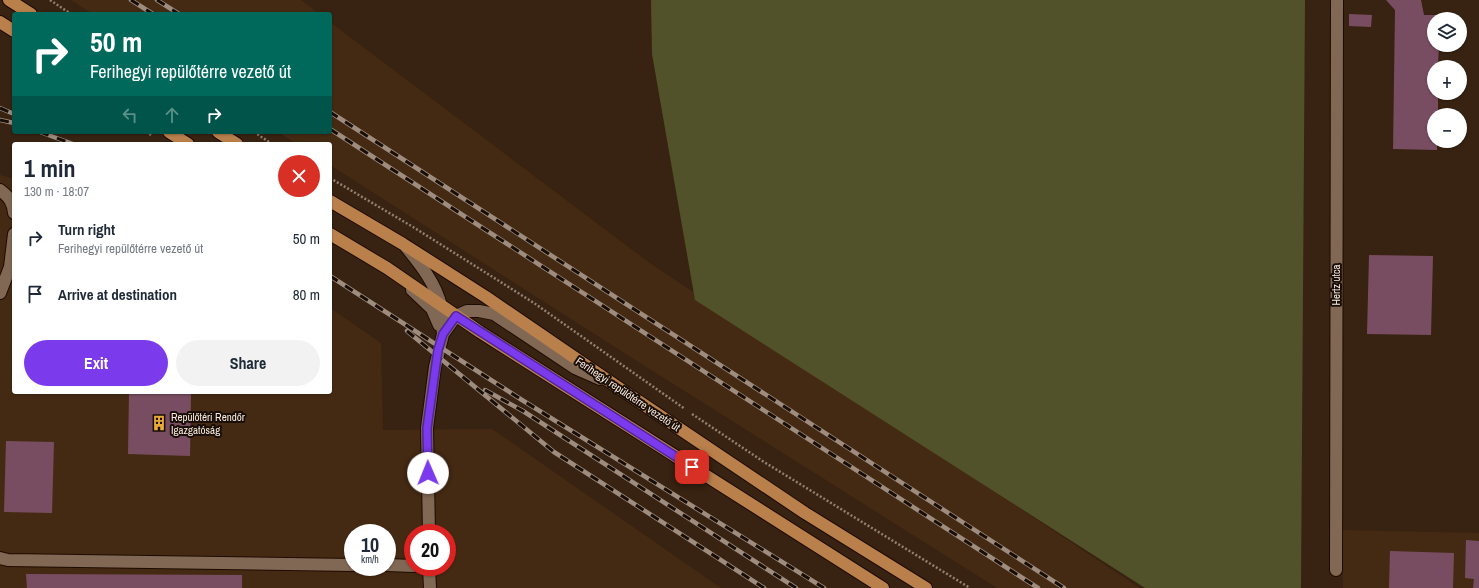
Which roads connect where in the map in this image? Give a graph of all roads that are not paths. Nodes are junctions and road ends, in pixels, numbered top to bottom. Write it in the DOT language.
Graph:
graph roads {
  1 [pos="9,0"];
  2 [pos="1337,0"];
  3 [pos="28,12"];
  4 [pos="0,22"];
  5 [pos="12,30"];
  6 [pos="172,134"];
  7 [pos="221,134"];
  8 [pos="185,142"];
  9 [pos="234,142"];
  10 [pos="0,190"];
  11 [pos="332,202"];
  12 [pos="12,203"];
  13 [pos="332,235"];
  14 [pos="403,244"];
  15 [pos="12,250"];
  16 [pos="387,268"];
  17 [pos="0,293"];
  18 [pos="441,306"];
  19 [pos="456,316"];
  20 [pos="443,334"];
  21 [pos="619,388"];
  22 [pos="429,524"];
  23 [pos="0,558"];
  24 [pos="344,565"];
  25 [pos="1336,570"];
  26 [pos="429,576"];
  27 [pos="430,588"];
  28 [pos="883,588"];
  29 [pos="926,588"];
  1 -- 3 [label="main road"];
  2 -- 25 [label="street, Hertz utca"];
  4 -- 5 [label="main road"];
  6 -- 8 [label="main road"];
  7 -- 9 [label="main road"];
  10 -- 12 [label="street"];
  11 -- 14 [label="main road, Ferihegyi repülőtérre vezető út"];
  13 -- 16 [label="main road"];
  14 -- 18 [label="street"];
  14 -- 21 [label="main road, Ferihegyi repülőtérre vezető út"];
  15 -- 17 [label="street"];
  16 -- 18 [label="main road"];
  16 -- 20 [label="street"];
  18 -- 19 [label="main road"];
  18 -- 20 [label="street"];
  19 -- 20 [label="street"];
  19 -- 21 [label="street"];
  19 -- 28 [label="main road"];
  20 -- 22 [label="street"];
  21 -- 29 [label="main road, Ferihegyi repülőtérre vezető út"];
  23 -- 24 [label="street"];
  26 -- 27 [label="street"];
}
